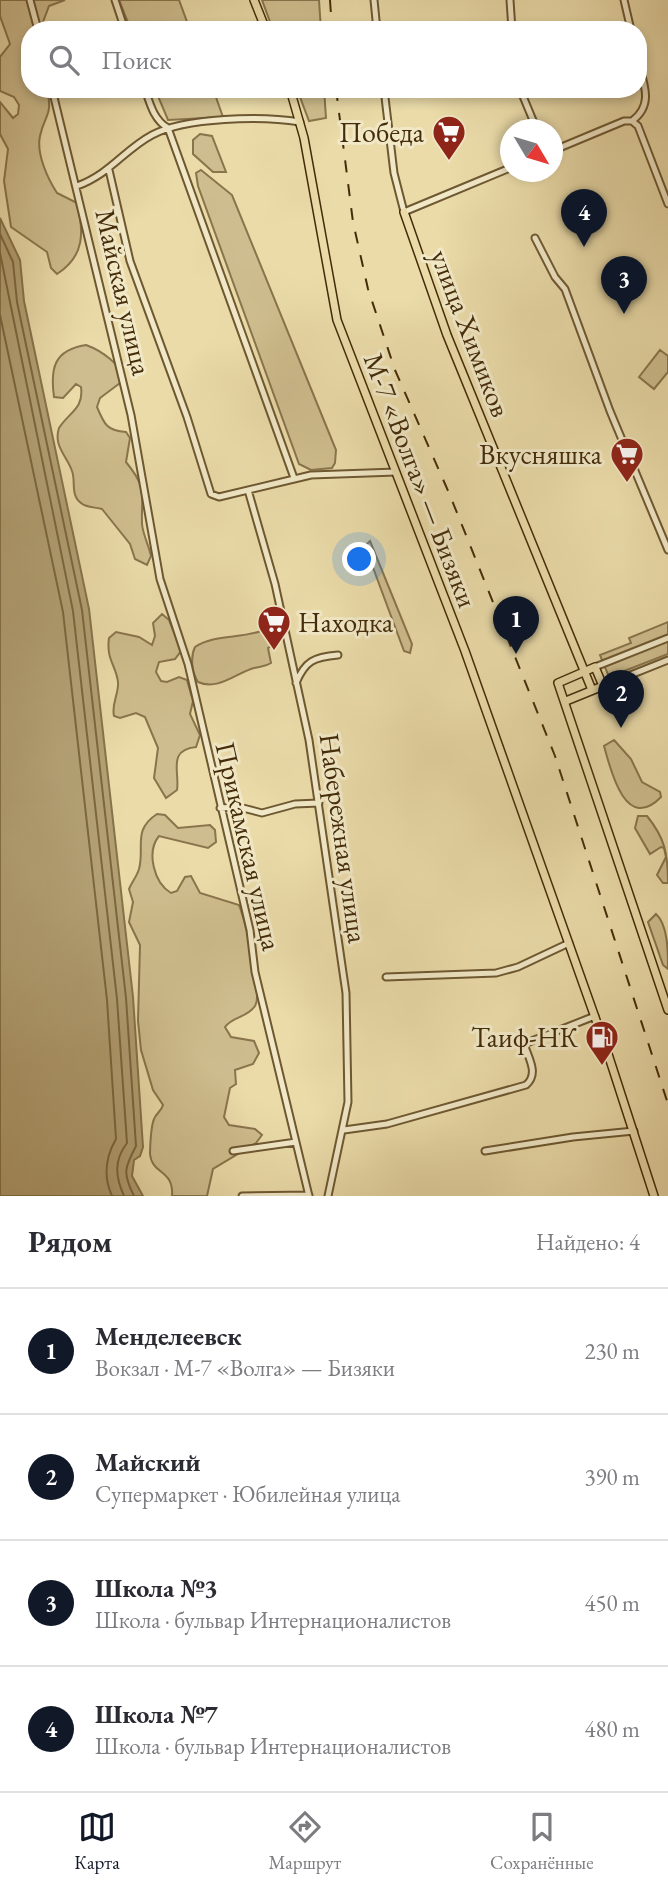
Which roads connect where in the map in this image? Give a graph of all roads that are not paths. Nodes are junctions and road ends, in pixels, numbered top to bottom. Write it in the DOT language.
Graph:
graph roads {
  1 [pos="30,0"];
  2 [pos="115,0"];
  3 [pos="254,0"];
  4 [pos="374,0"];
  5 [pos="510,0"];
  6 [pos="624,0"];
  7 [pos="36,21"];
  8 [pos="122,21"];
  9 [pos="262,21"];
  10 [pos="376,21"];
  11 [pos="511,21"];
  12 [pos="629,21"];
  13 [pos="54,98"];
  14 [pos="148,98"];
  15 [pos="293,98"];
  16 [pos="385,98"];
  17 [pos="524,98"];
  18 [pos="646,98"];
  19 [pos="532,119"];
  20 [pos="632,121"];
  21 [pos="300,122"];
  22 [pos="169,128"];
  23 [pos="563,146"];
  24 [pos="109,170"];
  25 [pos="500,172"];
  26 [pos="77,186"];
  27 [pos="668,204"];
  28 [pos="404,212"];
  29 [pos="535,239"];
  30 [pos="397,472"];
  31 [pos="294,478"];
  32 [pos="248,490"];
  33 [pos="149,507"];
  34 [pos="668,550"];
  35 [pos="668,638"];
  36 [pos="338,654"];
  37 [pos="668,660"];
  38 [pos="596,667"];
  39 [pos="584,672"];
  40 [pos="296,683"];
  41 [pos="603,686"];
  42 [pos="592,690"];
  43 [pos="566,701"];
  44 [pos="319,803"];
  45 [pos="220,808"];
  46 [pos="569,943"];
  47 [pos="386,977"];
  48 [pos="664,985"];
  49 [pos="668,1010"];
  50 [pos="595,1016"];
  51 [pos="344,1130"];
  52 [pos="634,1131"];
  53 [pos="296,1142"];
  54 [pos="233,1151"];
  55 [pos="485,1151"];
  56 [pos="309,1195"];
  57 [pos="242,1196"];
  58 [pos="328,1196"];
  59 [pos="654,1196"];
  1 -- 7 [label="street"];
  2 -- 8 [label="street"];
  3 -- 9 [label="main road"];
  4 -- 10 [label="street"];
  5 -- 11 [label="street"];
  6 -- 12 [label="street"];
  13 -- 26 [label="street, Майская улица"];
  14 -- 22 [label="street"];
  15 -- 21 [label="main road, М-7 «Волга» — Бизяки"];
  16 -- 28 [label="street"];
  17 -- 19 [label="street"];
  18 -- 20 [label="street"];
  20 -- 23 [label="street"];
  20 -- 27 [label="street"];
  21 -- 22 [label="street"];
  21 -- 30 [label="main road, М-7 «Волга» — Бизяки"];
  22 -- 24 [label="street"];
  22 -- 31 [label="street"];
  24 -- 26 [label="street"];
  24 -- 32 [label="street"];
  25 -- 28 [label="street"];
  26 -- 33 [label="street, Майская улица"];
  28 -- 39 [label="main road, улица Химиков"];
  29 -- 34 [label="street"];
  30 -- 31 [label="street"];
  30 -- 46 [label="main road, М-7 «Волга» — Бизяки"];
  31 -- 32 [label="street"];
  32 -- 40 [label="street, Набережная улица"];
  33 -- 45 [label="street, Прикамская улица"];
  35 -- 38 [label="street"];
  36 -- 40 [label="street"];
  37 -- 41 [label="street"];
  38 -- 39 [label="main road"];
  38 -- 41 [label="main road"];
  39 -- 42 [label="main road, улица Химиков"];
  39 -- 43 [label="main road"];
  40 -- 44 [label="street, Набережная улица"];
  41 -- 42 [label="main road"];
  42 -- 43 [label="main road"];
  43 -- 48 [label="main road"];
  44 -- 45 [label="street"];
  44 -- 51 [label="street, Набережная улица"];
  45 -- 53 [label="street, Прикамская улица"];
  46 -- 47 [label="street"];
  46 -- 50 [label="main road, М-7 «Волга» — Бизяки"];
  48 -- 49 [label="main road"];
  50 -- 51 [label="street"];
  50 -- 52 [label="main road, М-7 «Волга» — Бизяки"];
  51 -- 58 [label="street, Набережная улица"];
  52 -- 55 [label="street"];
  52 -- 59 [label="main road, М-7 «Волга» — Бизяки"];
  53 -- 54 [label="street"];
  53 -- 56 [label="street, Прикамская улица"];
  56 -- 57 [label="street"];
}
